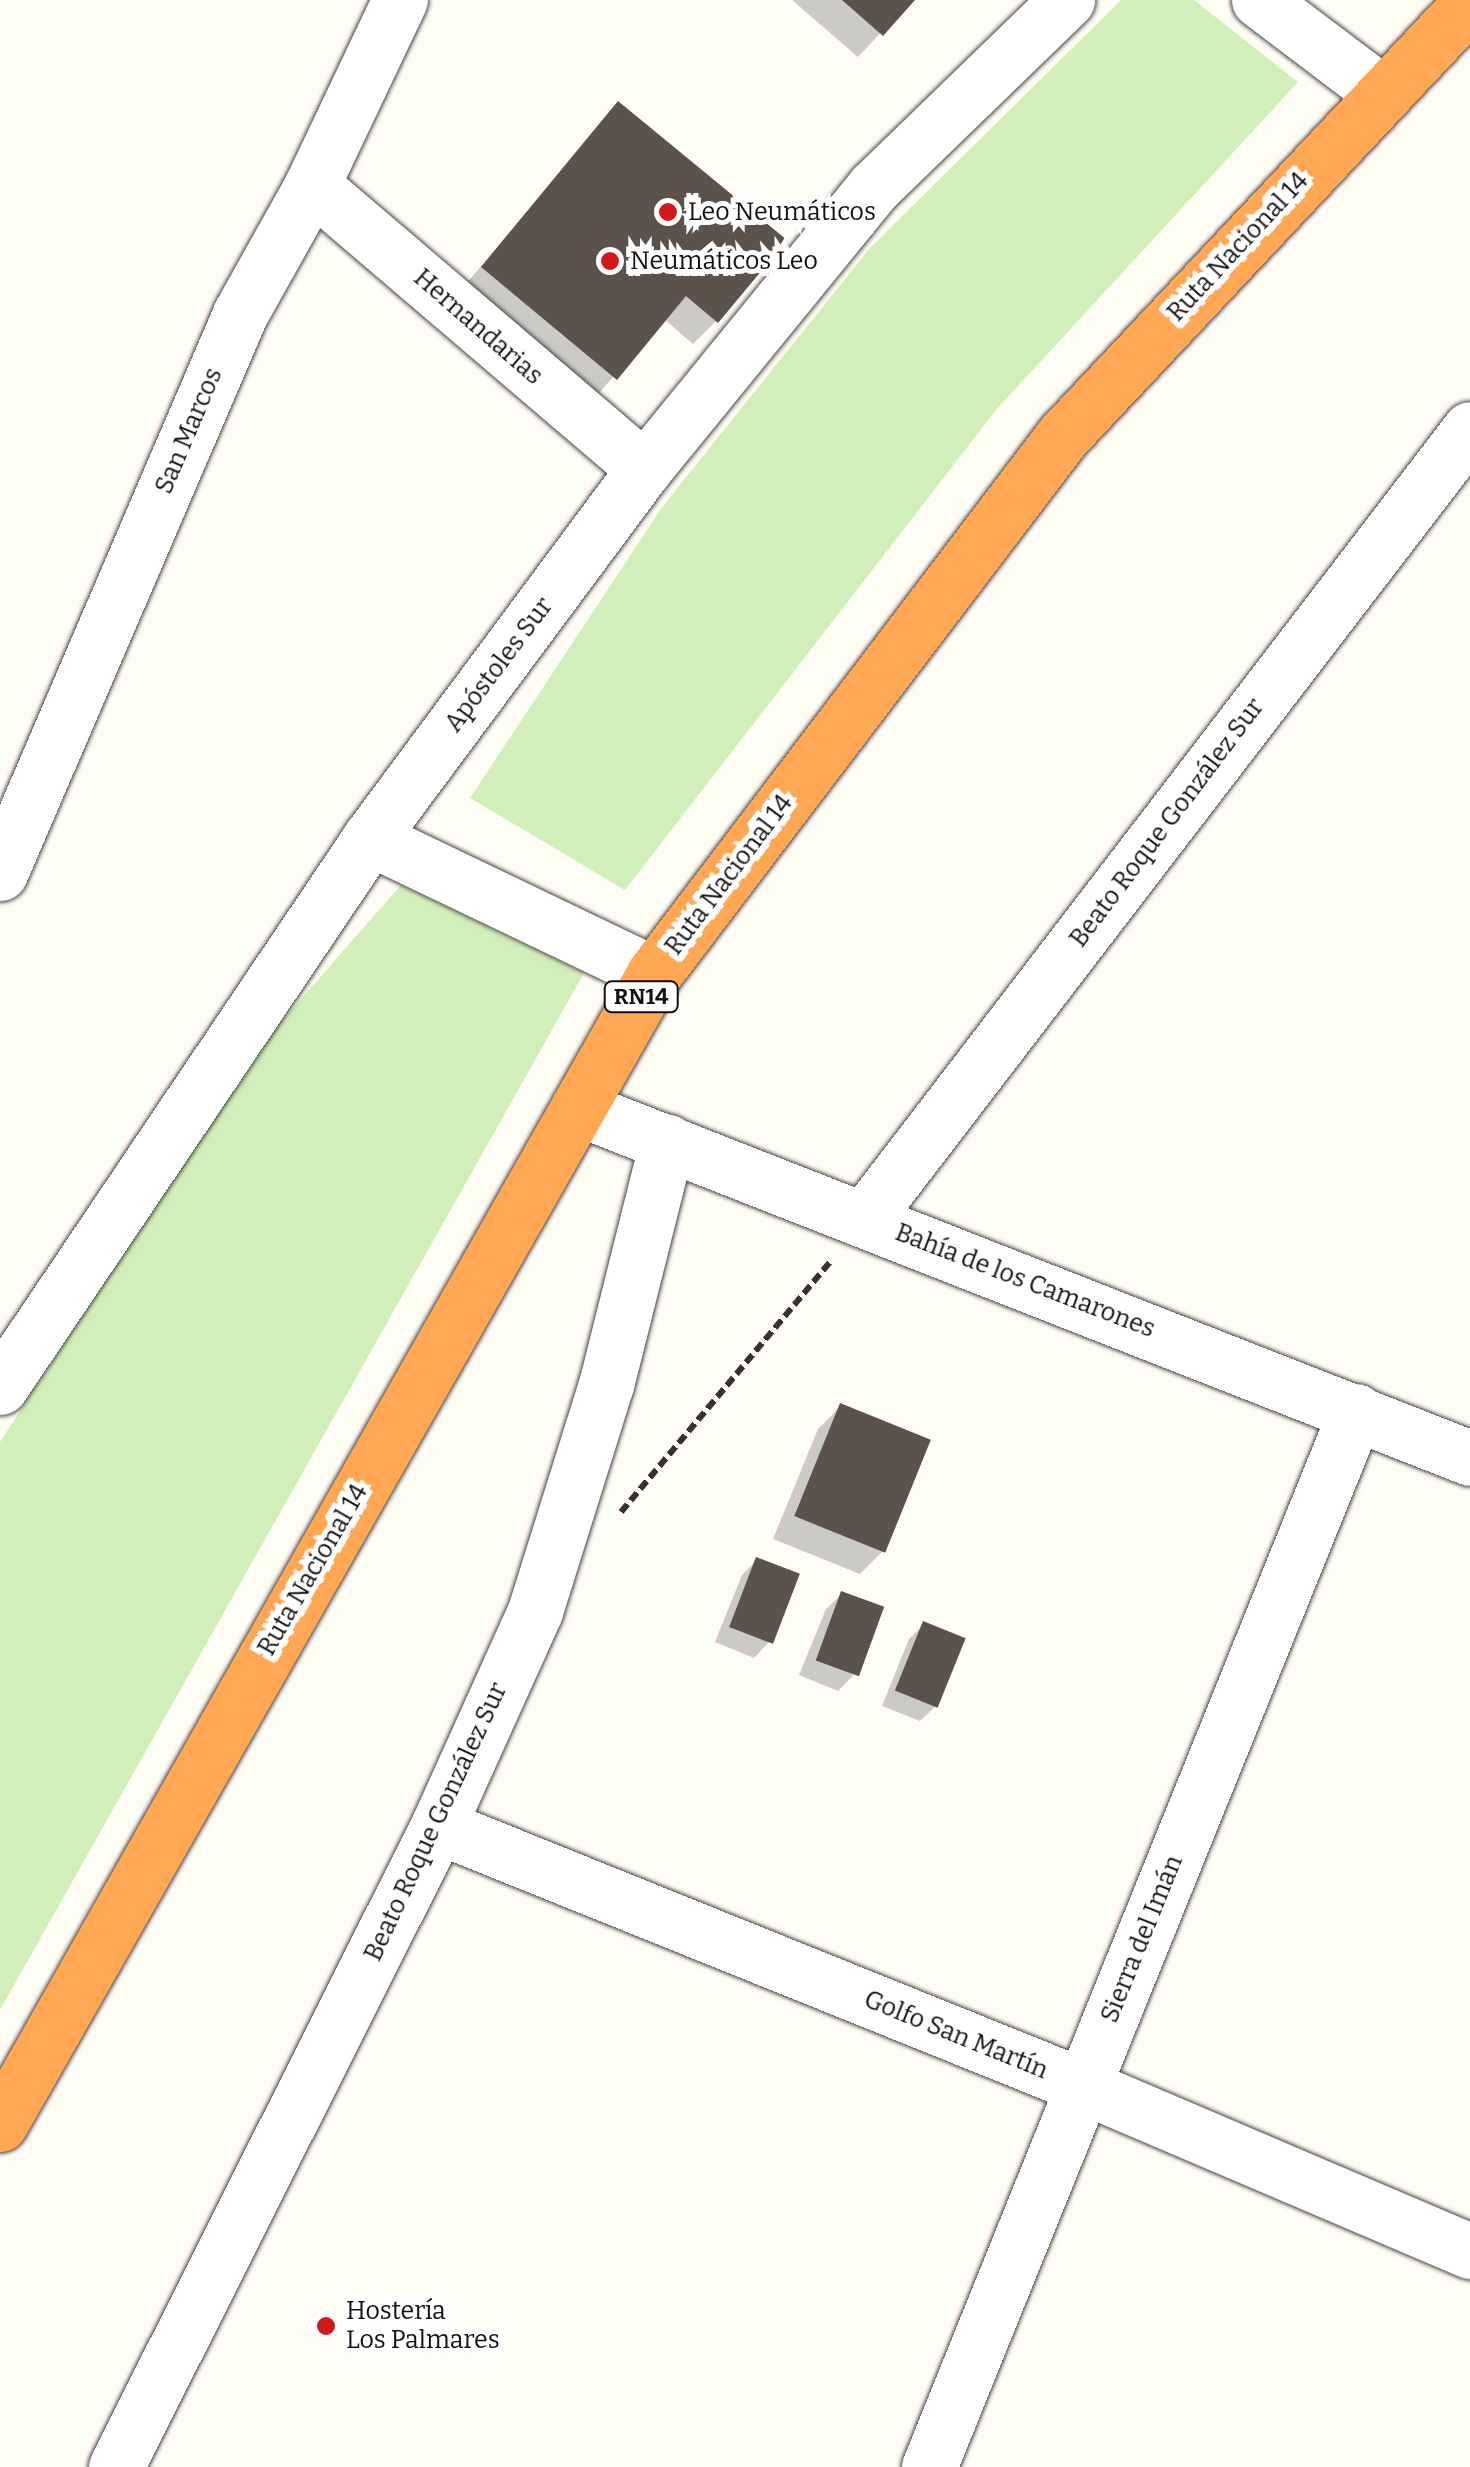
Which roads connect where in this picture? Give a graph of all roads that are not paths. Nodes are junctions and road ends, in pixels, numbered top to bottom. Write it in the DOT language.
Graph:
graph roads {
  1 [pos="400,0"];
  2 [pos="1067,0"];
  3 [pos="1260,0"];
  4 [pos="1470,2"];
  5 [pos="1382,92"];
  6 [pos="312,185"];
  7 [pos="1467,438"];
  8 [pos="644,470"];
  9 [pos="370,838"];
  10 [pos="0,873"];
  11 [pos="654,974"];
  12 [pos="578,1108"];
  13 [pos="667,1142"];
  14 [pos="864,1218"];
  15 [pos="0,1386"];
  16 [pos="1356,1411"];
  17 [pos="1470,1458"];
  18 [pos="438,1826"];
  19 [pos="1083,2086"];
  20 [pos="0,2124"];
  21 [pos="1470,2252"];
  22 [pos="116,2467"];
  23 [pos="929,2467"];
  1 -- 6 [label="street, San Marcos"];
  2 -- 8 [label="street, Apóstoles Sur"];
  3 -- 5 [label="street"];
  4 -- 5 [label="highway, Ruta Nacional 14 / RN14"];
  5 -- 11 [label="highway, Ruta Nacional 14 / RN14"];
  6 -- 8 [label="street, Hernandarias"];
  6 -- 10 [label="street, San Marcos"];
  7 -- 14 [label="street, Beato Roque González Sur"];
  8 -- 9 [label="street, Apóstoles Sur"];
  9 -- 11 [label="street"];
  9 -- 15 [label="street, Apóstoles Sur"];
  11 -- 12 [label="highway, Ruta Nacional 14 / RN14"];
  12 -- 13 [label="street, Bahía de los Camarones"];
  12 -- 20 [label="highway, Ruta Nacional 14 / RN14"];
  13 -- 14 [label="street, Bahía de los Camarones"];
  13 -- 18 [label="street, Beato Roque González Sur"];
  14 -- 16 [label="street, Bahía de los Camarones"];
  16 -- 17 [label="street, Bahía de los Camarones"];
  16 -- 19 [label="street, Sierra del Imán"];
  18 -- 19 [label="street, Golfo San Martín"];
  18 -- 22 [label="street, Beato Roque González Sur"];
  19 -- 21 [label="street, Golfo San Martín"];
  19 -- 23 [label="street, Sierra del Imán"];
}
